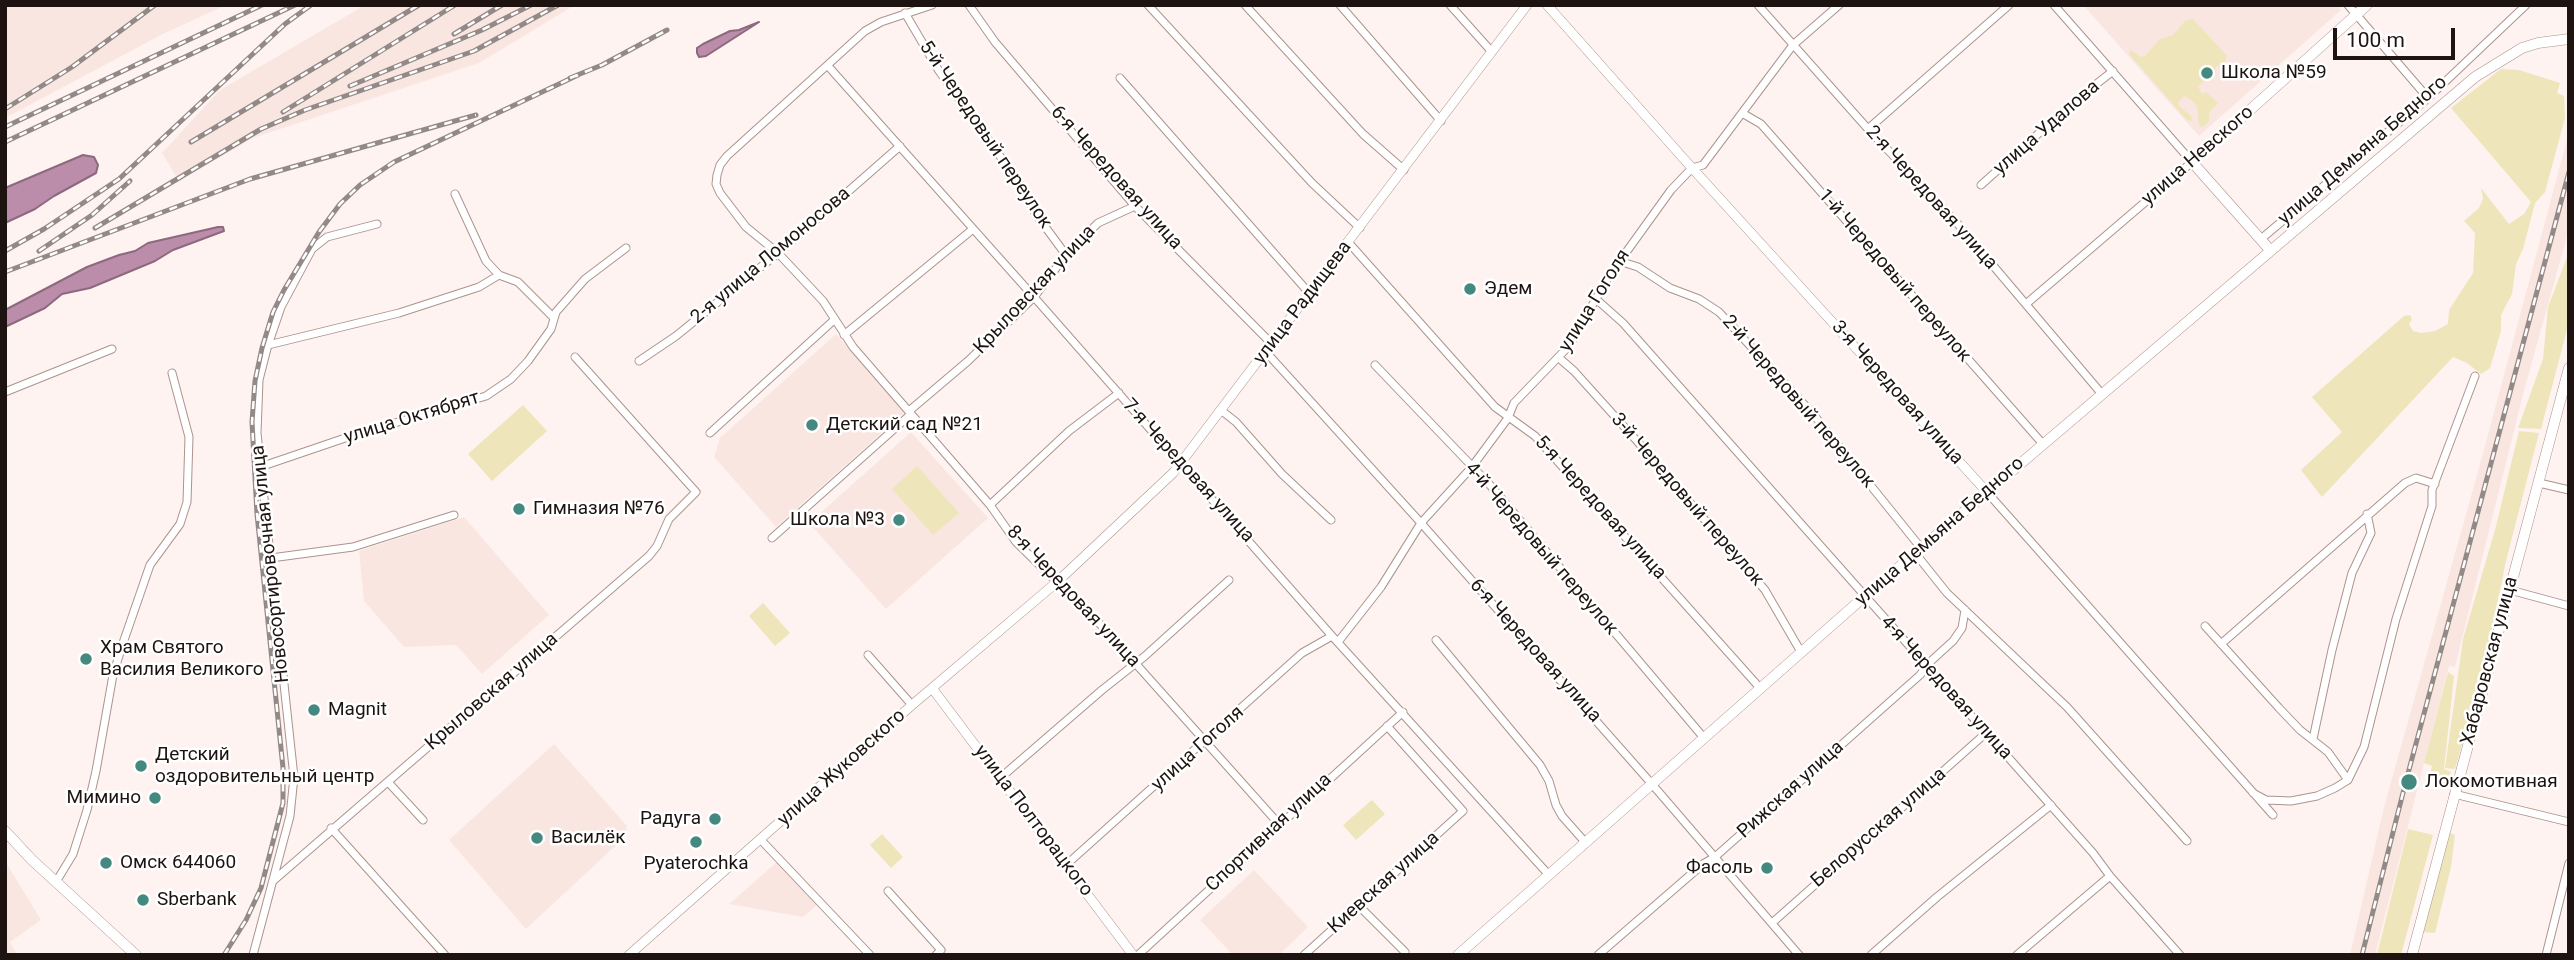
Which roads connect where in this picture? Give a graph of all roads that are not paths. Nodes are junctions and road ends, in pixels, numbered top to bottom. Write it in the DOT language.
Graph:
graph roads {
  1 [pos="932,5"];
  2 [pos="969,5"];
  3 [pos="1148,5"];
  4 [pos="1245,5"];
  5 [pos="1340,5"];
  6 [pos="1450,5"];
  7 [pos="1527,5"];
  8 [pos="1547,5"];
  9 [pos="1758,5"];
  10 [pos="1839,5"];
  11 [pos="2009,5"];
  12 [pos="2054,5"];
  13 [pos="2348,5"];
  14 [pos="2367,5"];
  15 [pos="2526,5"];
  16 [pos="905,13"];
  17 [pos="2356,15"];
  18 [pos="2569,39"];
  19 [pos="1793,45"];
  20 [pos="1492,52"];
  21 [pos="828,66"];
  22 [pos="2113,71"];
  23 [pos="1121,78"];
  24 [pos="2428,98"];
  25 [pos="1742,113"];
  26 [pos="1441,121"];
  27 [pos="1868,129"];
  28 [pos="900,146"];
  29 [pos="2193,162"];
  30 [pos="1692,168"];
  31 [pos="1404,170"];
  32 [pos="1982,185"];
  33 [pos="456,194"];
  34 [pos="1135,206"];
  35 [pos="377,223"];
  36 [pos="1360,228"];
  37 [pos="973,229"];
  38 [pos="2261,239"];
  39 [pos="1349,243"];
  40 [pos="626,248"];
  41 [pos="2270,250"];
  42 [pos="778,253"];
  43 [pos="1066,255"];
  44 [pos="1619,261"];
  45 [pos="499,275"];
  46 [pos="1310,294"];
  47 [pos="1034,297"];
  48 [pos="1596,299"];
  49 [pos="2026,304"];
  50 [pos="553,317"];
  51 [pos="834,320"];
  52 [pos="844,335"];
  53 [pos="1272,344"];
  54 [pos="268,345"];
  55 [pos="112,349"];
  56 [pos="1266,352"];
  57 [pos="575,357"];
  58 [pos="1559,358"];
  59 [pos="639,361"];
  60 [pos="1375,365"];
  61 [pos="2569,368"];
  62 [pos="172,373"];
  63 [pos="2475,376"];
  64 [pos="5,392"];
  65 [pos="1119,393"];
  66 [pos="2101,393"];
  67 [pos="1222,411"];
  68 [pos="910,413"];
  69 [pos="1508,418"];
  70 [pos="710,433"];
  71 [pos="2042,443"];
  72 [pos="1181,463"];
  73 [pos="260,467"];
  74 [pos="1471,468"];
  75 [pos="2539,483"];
  76 [pos="2435,484"];
  77 [pos="2569,490"];
  78 [pos="1986,491"];
  79 [pos="990,505"];
  80 [pos="2367,514"];
  81 [pos="454,515"];
  82 [pos="1331,520"];
  83 [pos="1421,523"];
  84 [pos="772,538"];
  85 [pos="1918,550"];
  86 [pos="271,558"];
  87 [pos="1228,580"];
  88 [pos="1057,582"];
  89 [pos="2510,590"];
  90 [pos="1865,596"];
  91 [pos="2569,607"];
  92 [pos="1965,610"];
  93 [pos="2206,626"];
  94 [pos="1335,639"];
  95 [pos="1436,640"];
  96 [pos="2221,644"];
  97 [pos="1801,652"];
  98 [pos="868,655"];
  99 [pos="1135,663"];
  100 [pos="1926,667"];
  101 [pos="932,688"];
  102 [pos="1760,688"];
  103 [pos="912,705"];
  104 [pos="1403,712"];
  105 [pos="1387,726"];
  106 [pos="1986,733"];
  107 [pos="1704,738"];
  108 [pos="2313,739"];
  109 [pos="1207,741"];
  110 [pos="999,779"];
  111 [pos="2348,780"];
  112 [pos="388,782"];
  113 [pos="1651,783"];
  114 [pos="2253,793"];
  115 [pos="2454,794"];
  116 [pos="2051,805"];
  117 [pos="2273,815"];
  118 [pos="423,820"];
  119 [pos="2569,822"];
  120 [pos="1279,823"];
  121 [pos="331,828"];
  122 [pos="5,831"];
  123 [pos="761,840"];
  124 [pos="2186,841"];
  125 [pos="1585,842"];
  126 [pos="1715,857"];
  127 [pos="2569,863"];
  128 [pos="1066,865"];
  129 [pos="1548,874"];
  130 [pos="2110,876"];
  131 [pos="273,880"];
  132 [pos="56,882"];
  133 [pos="888,891"];
  134 [pos="1358,905"];
  135 [pos="1772,923"];
  136 [pos="1405,952"];
  137 [pos="2174,953"];
  138 [pos="136,955"];
  139 [pos="253,955"];
  140 [pos="445,955"];
  141 [pos="628,955"];
  142 [pos="870,955"];
  143 [pos="936,955"];
  144 [pos="1135,955"];
  145 [pos="1304,955"];
  146 [pos="1458,955"];
  147 [pos="1598,955"];
  148 [pos="1799,955"];
  149 [pos="1871,955"];
  150 [pos="2017,955"];
  151 [pos="2412,955"];
  152 [pos="2546,955"];
  1 -- 16 [label="street"];
  2 -- 34 [label="street, 6-я Чередовая улица"];
  3 -- 36 [label="street"];
  4 -- 31 [label="street"];
  5 -- 26 [label="street"];
  6 -- 20 [label="street"];
  7 -- 20 [label="street, улица Радищева"];
  8 -- 30 [label="street, 3-я Чередовая улица"];
  9 -- 19 [label="street, 2-я Чередовая улица"];
  10 -- 19 [label="street, улица Гоголя"];
  11 -- 27 [label="street"];
  12 -- 22 [label="street"];
  13 -- 17 [label="street"];
  14 -- 17 [label="main road, улица Невского"];
  15 -- 24 [label="street, улица Демьяна Бедного"];
  16 -- 21 [label="street"];
  16 -- 43 [label="street, 5-й Чередовый переулок"];
  17 -- 24 [label="street"];
  17 -- 29 [label="main road, улица Невского"];
  18 -- 41 [label="main road, улица Демьяна Бедного"];
  19 -- 25 [label="street, улица Гоголя"];
  19 -- 27 [label="street, 2-я Чередовая улица"];
  20 -- 26 [label="street, улица Радищева"];
  21 -- 28 [label="street, 7-я Чередовая улица"];
  21 -- 42 [label="street, 8-я Чередовая улица"];
  22 -- 29 [label="street"];
  22 -- 32 [label="street, улица Удалова"];
  23 -- 46 [label="street"];
  24 -- 38 [label="street, улица Демьяна Бедного"];
  25 -- 30 [label="street, улица Гоголя"];
  25 -- 71 [label="street, 1-й Чередовый переулок"];
  26 -- 31 [label="street, улица Радищева"];
  27 -- 49 [label="street, 2-я Чередовая улица"];
  28 -- 37 [label="street, 7-я Чередовая улица"];
  28 -- 42 [label="street, 2-я улица Ломоносова"];
  29 -- 38 [label="main road"];
  29 -- 49 [label="street, улица Невского"];
  30 -- 44 [label="street, улица Гоголя"];
  30 -- 78 [label="street, 3-я Чередовая улица"];
  31 -- 36 [label="street, улица Радищева"];
  33 -- 45 [label="street"];
  34 -- 43 [label="street, Крыловская улица"];
  34 -- 53 [label="street, 6-я Чередовая улица"];
  35 -- 54 [label="street, Новосортировочная улица"];
  36 -- 39 [label="street, улица Радищева"];
  37 -- 47 [label="street, 7-я Чередовая улица"];
  37 -- 52 [label="street"];
  38 -- 41 [label="main road"];
  39 -- 46 [label="street, улица Радищева"];
  39 -- 69 [label="street, 5-я Чередовая улица"];
  40 -- 50 [label="street, улица Октябрят"];
  41 -- 66 [label="main road, улица Демьяна Бедного"];
  42 -- 51 [label="street, 8-я Чередовая улица"];
  42 -- 59 [label="street, 2-я улица Ломоносова"];
  43 -- 47 [label="street, Крыловская улица"];
  44 -- 48 [label="street, улица Гоголя"];
  44 -- 85 [label="street, 2-й Чередовый переулок"];
  45 -- 50 [label="street"];
  45 -- 54 [label="street"];
  46 -- 53 [label="street, улица Радищева"];
  47 -- 65 [label="street, 7-я Чередовая улица"];
  47 -- 68 [label="street, Крыловская улица"];
  48 -- 58 [label="street, улица Гоголя"];
  48 -- 90 [label="street, 4-я Чередовая улица"];
  49 -- 66 [label="street, 2-я Чередовая улица"];
  50 -- 73 [label="street, улица Октябрят"];
  51 -- 52 [label="street, 8-я Чередовая улица"];
  51 -- 70 [label="street"];
  52 -- 68 [label="street, 8-я Чередовая улица"];
  53 -- 56 [label="street, улица Радищева"];
  54 -- 73 [label="street, Новосортировочная улица"];
  55 -- 64 [label="street"];
  56 -- 67 [label="street, улица Радищева"];
  56 -- 83 [label="street, 6-я Чередовая улица"];
  57 -- 112 [label="street, Крыловская улица"];
  58 -- 69 [label="street, улица Гоголя"];
  58 -- 97 [label="street, 3-й Чередовый переулок"];
  60 -- 74 [label="street, 4-й Чередовый переулок"];
  61 -- 75 [label="main road, Хабаровская улица"];
  62 -- 132 [label="street"];
  63 -- 76 [label="street"];
  65 -- 72 [label="street, 7-я Чередовая улица"];
  65 -- 79 [label="street"];
  66 -- 71 [label="main road, улица Демьяна Бедного"];
  67 -- 72 [label="street, улица Радищева"];
  67 -- 82 [label="street"];
  68 -- 79 [label="street, 8-я Чередовая улица"];
  68 -- 84 [label="street, Крыловская улица"];
  69 -- 74 [label="street, улица Гоголя"];
  69 -- 102 [label="street, 5-я Чередовая улица"];
  71 -- 78 [label="main road, улица Демьяна Бедного"];
  72 -- 88 [label="street, улица Радищева"];
  72 -- 94 [label="street, 7-я Чередовая улица"];
  73 -- 86 [label="street, Новосортировочная улица"];
  74 -- 83 [label="street, улица Гоголя"];
  74 -- 107 [label="street, 4-й Чередовый переулок"];
  75 -- 77 [label="street"];
  75 -- 89 [label="main road, Хабаровская улица"];
  76 -- 80 [label="street"];
  76 -- 111 [label="street"];
  78 -- 85 [label="main road, улица Демьяна Бедного"];
  78 -- 114 [label="street, 3-я Чередовая улица"];
  79 -- 88 [label="street, 8-я Чередовая улица"];
  80 -- 96 [label="street"];
  80 -- 108 [label="street"];
  81 -- 86 [label="street"];
  83 -- 94 [label="street, улица Гоголя"];
  83 -- 113 [label="street, 6-я Чередовая улица"];
  85 -- 90 [label="main road, улица Демьяна Бедного"];
  85 -- 92 [label="street, 2-й Чередовый переулок"];
  86 -- 131 [label="street, Новосортировочная улица"];
  87 -- 99 [label="street"];
  88 -- 99 [label="street, 8-я Чередовая улица"];
  88 -- 101 [label="street, улица Жуковского"];
  89 -- 91 [label="street"];
  89 -- 115 [label="main road, Хабаровская улица"];
  90 -- 97 [label="main road, улица Демьяна Бедного"];
  90 -- 100 [label="street, 4-я Чередовая улица"];
  92 -- 100 [label="street, Рижская улица"];
  92 -- 124 [label="street, 2-й Чередовый переулок"];
  93 -- 96 [label="street"];
  94 -- 104 [label="street, 7-я Чередовая улица"];
  94 -- 109 [label="street, улица Гоголя"];
  95 -- 125 [label="street"];
  96 -- 108 [label="street"];
  97 -- 102 [label="main road, улица Демьяна Бедного"];
  98 -- 103 [label="street"];
  99 -- 109 [label="street, 8-я Чередовая улица"];
  99 -- 110 [label="street"];
  100 -- 106 [label="street, 4-я Чередовая улица"];
  100 -- 126 [label="street, Рижская улица"];
  101 -- 103 [label="street, улица Жуковского"];
  101 -- 110 [label="street, улица Полторацкого"];
  102 -- 107 [label="main road, улица Демьяна Бедного"];
  103 -- 123 [label="street, улица Жуковского"];
  104 -- 105 [label="street, Спортивная улица"];
  104 -- 129 [label="street, 7-я Чередовая улица"];
  105 -- 120 [label="street, Спортивная улица"];
  105 -- 134 [label="street, Киевская улица"];
  106 -- 116 [label="street, 4-я Чередовая улица"];
  106 -- 135 [label="street, Белорусская улица"];
  107 -- 113 [label="main road, улица Демьяна Бедного"];
  108 -- 111 [label="street"];
  109 -- 120 [label="street, 8-я Чередовая улица"];
  109 -- 128 [label="street, улица Гоголя"];
  110 -- 128 [label="street, улица Полторацкого"];
  111 -- 114 [label="street"];
  112 -- 118 [label="street"];
  112 -- 121 [label="street, Крыловская улица"];
  113 -- 125 [label="main road, улица Демьяна Бедного"];
  113 -- 126 [label="street, 6-я Чередовая улица"];
  114 -- 117 [label="street, 3-я Чередовая улица"];
  115 -- 119 [label="street"];
  115 -- 151 [label="main road, Хабаровская улица"];
  116 -- 130 [label="street, 4-я Чередовая улица"];
  116 -- 149 [label="street"];
  120 -- 144 [label="street, Спортивная улица"];
  121 -- 131 [label="street, Крыловская улица"];
  121 -- 140 [label="street"];
  122 -- 132 [label="main road"];
  123 -- 141 [label="street, улица Жуковского"];
  123 -- 142 [label="street"];
  125 -- 129 [label="main road, улица Демьяна Бедного"];
  126 -- 135 [label="street, 6-я Чередовая улица"];
  126 -- 147 [label="street, Рижская улица"];
  127 -- 152 [label="street"];
  128 -- 144 [label="street, улица Полторацкого"];
  129 -- 146 [label="main road, улица Демьяна Бедного"];
  130 -- 137 [label="street, 4-я Чередовая улица"];
  130 -- 150 [label="street"];
  131 -- 139 [label="street, Новосортировочная улица"];
  132 -- 138 [label="main road"];
  133 -- 143 [label="street"];
  134 -- 136 [label="street"];
  134 -- 145 [label="street, Киевская улица"];
  135 -- 148 [label="street, 6-я Чередовая улица"];
}
